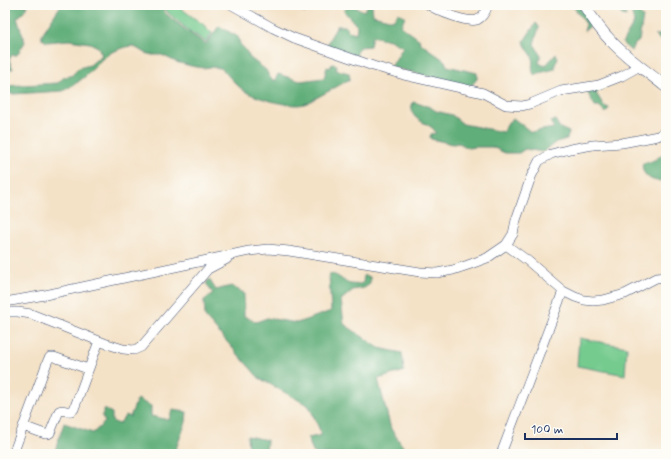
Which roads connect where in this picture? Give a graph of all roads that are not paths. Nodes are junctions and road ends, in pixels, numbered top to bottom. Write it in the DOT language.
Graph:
graph roads {
  1 [pos="232,5"];
  2 [pos="429,5"];
  3 [pos="488,5"];
  4 [pos="584,5"];
  5 [pos="640,66"];
  6 [pos="666,87"];
  7 [pos="666,132"];
  8 [pos="506,245"];
  9 [pos="249,251"];
  10 [pos="666,277"];
  11 [pos="562,290"];
  12 [pos="5,302"];
  13 [pos="5,312"];
  14 [pos="99,341"];
  15 [pos="88,369"];
  16 [pos="23,426"];
  17 [pos="13,454"];
  18 [pos="501,454"];
  1 -- 5 [label="street"];
  2 -- 3 [label="street"];
  4 -- 5 [label="main road"];
  5 -- 6 [label="main road"];
  7 -- 8 [label="street"];
  8 -- 9 [label="street"];
  8 -- 11 [label="street"];
  9 -- 12 [label="street"];
  9 -- 14 [label="street"];
  10 -- 11 [label="street"];
  11 -- 18 [label="street"];
  13 -- 14 [label="street"];
  14 -- 15 [label="street"];
  15 -- 16 [label="street"];
  15 -- 16 [label="street"];
  16 -- 17 [label="street"];
}
